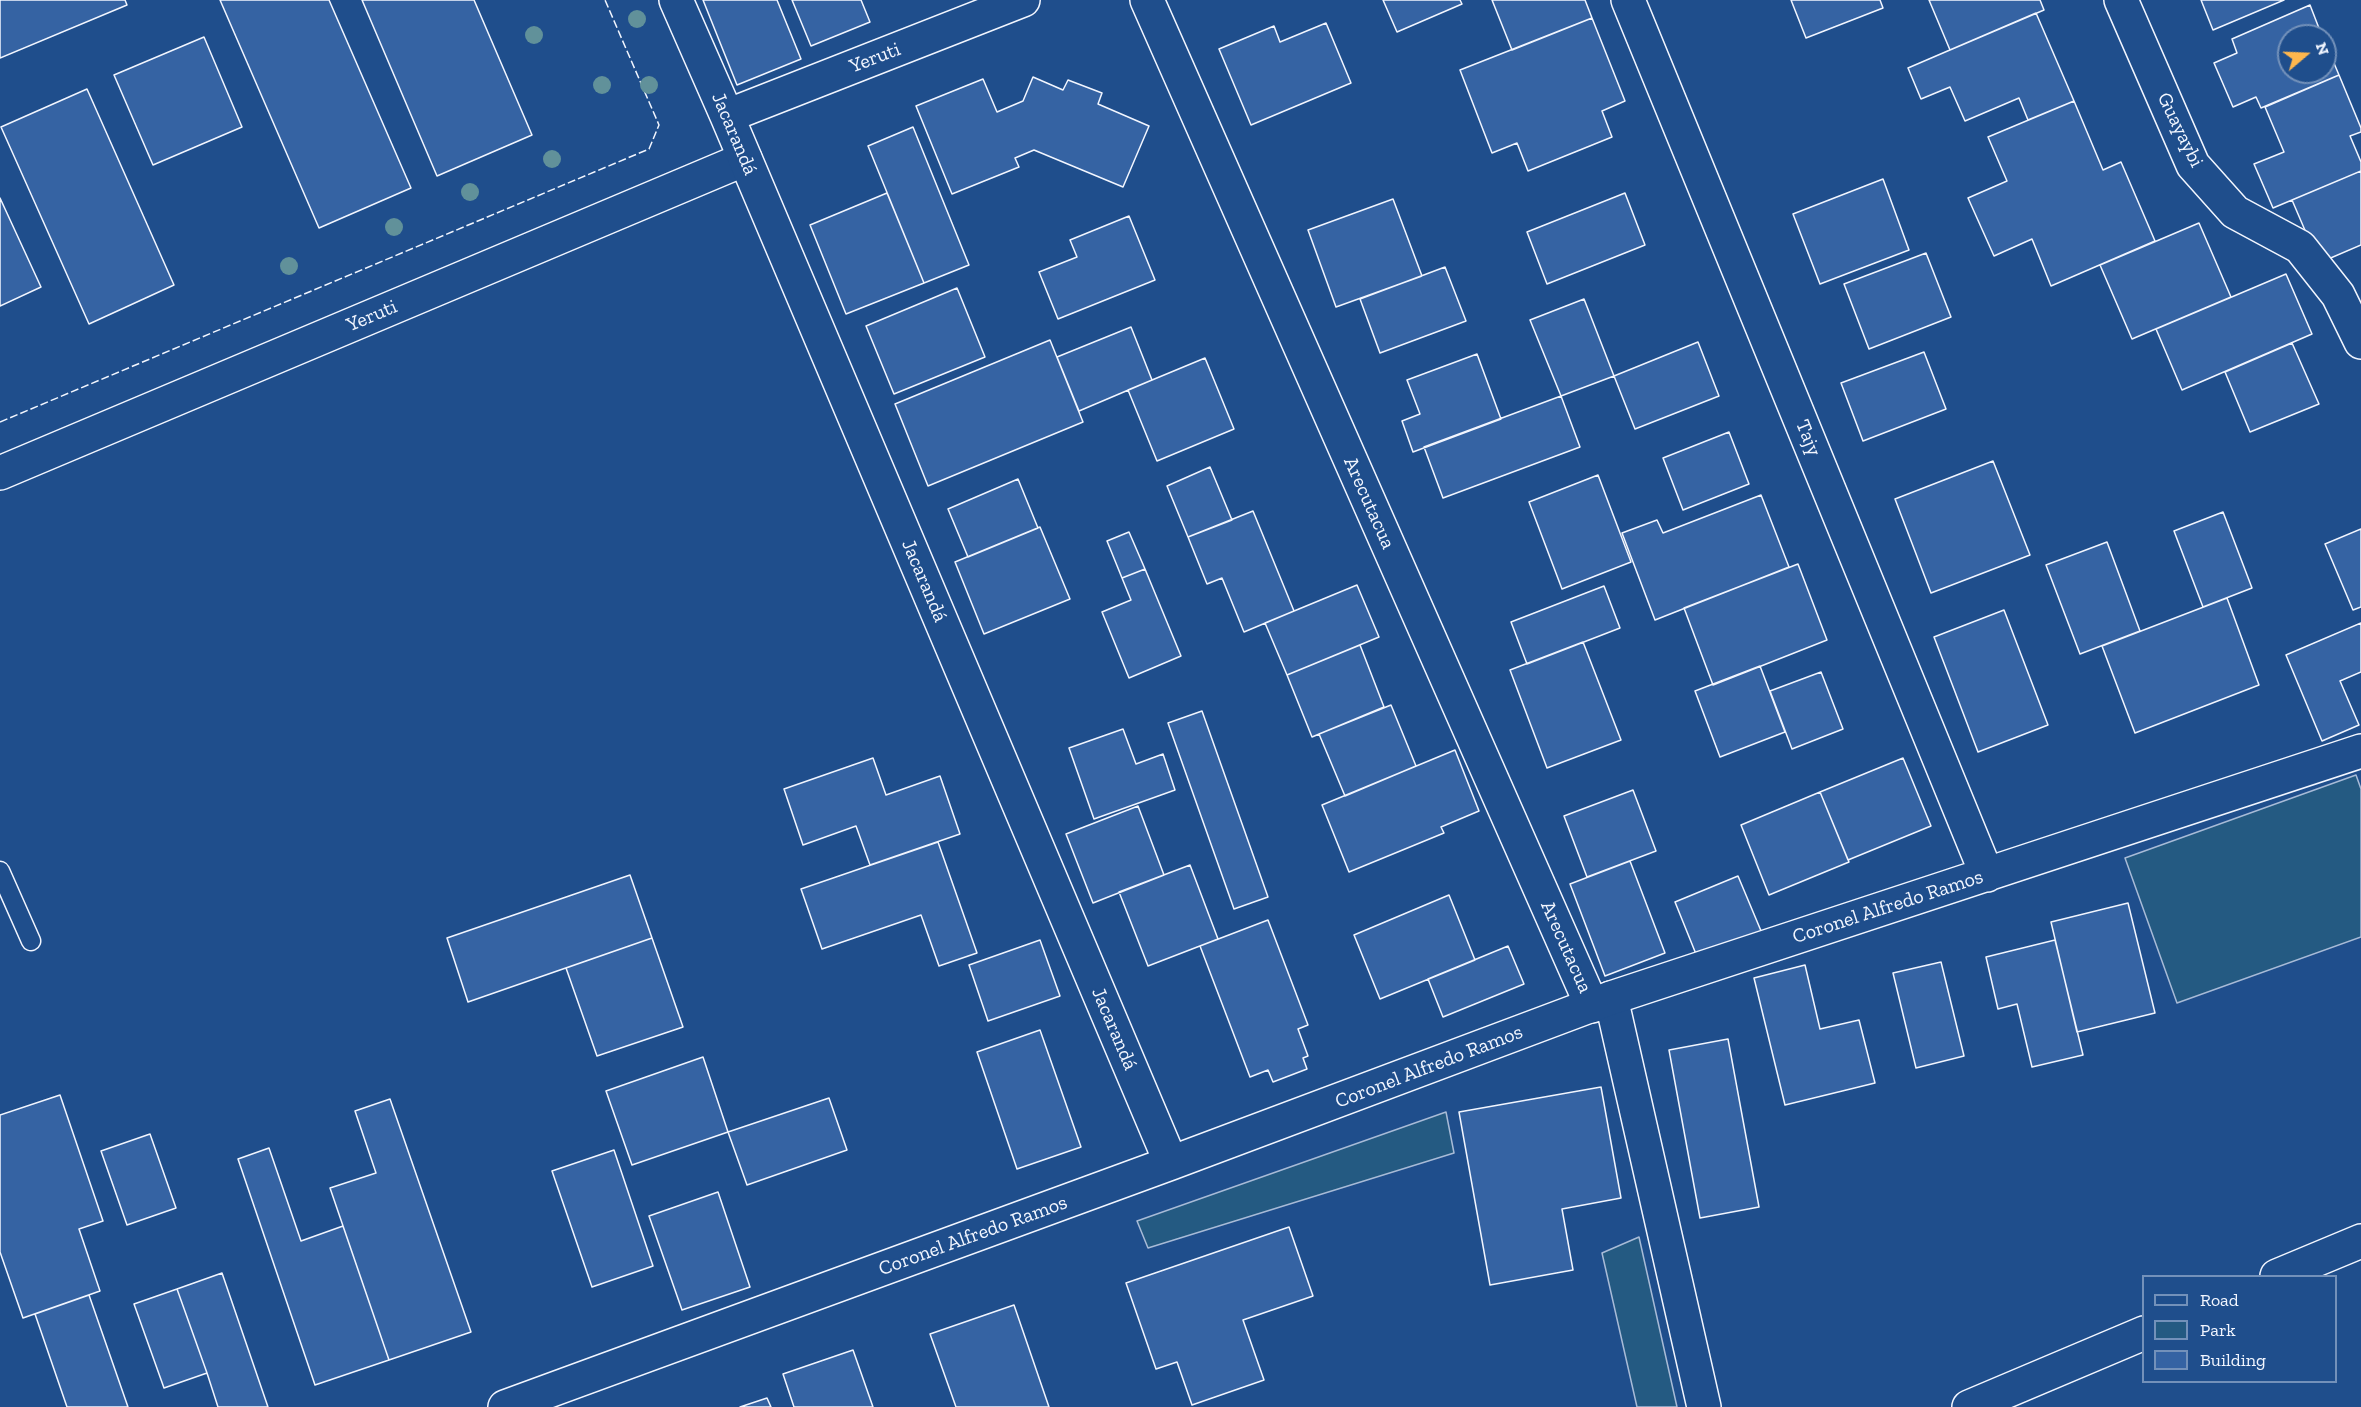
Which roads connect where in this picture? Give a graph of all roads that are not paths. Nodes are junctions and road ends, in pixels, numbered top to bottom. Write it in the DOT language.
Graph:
graph roads {
  1 [pos="676,0"];
  2 [pos="1023,0"];
  3 [pos="1147,0"];
  4 [pos="1629,0"];
  5 [pos="2121,0"];
  6 [pos="728,116"];
  7 [pos="745,159"];
  8 [pos="2361,342"];
  9 [pos="0,473"];
  10 [pos="2361,751"];
  11 [pos="0,871"];
  12 [pos="1987,875"];
  13 [pos="31,941"];
  14 [pos="1602,1002"];
  15 [pos="1171,1163"];
  16 [pos="2361,1241"];
  17 [pos="2279,1275"];
  18 [pos="2142,1334"];
  19 [pos="505,1407"];
  20 [pos="1704,1407"];
  21 [pos="1969,1407"];
  1 -- 6 [label="street, Jacarandá"];
  2 -- 6 [label="street, Yeruti"];
  3 -- 14 [label="street, Arecutacua"];
  4 -- 12 [label="street, Tajy"];
  5 -- 8 [label="street, Guayaybi"];
  6 -- 7 [label="street, Jacarandá"];
  7 -- 9 [label="street, Yeruti"];
  7 -- 15 [label="street, Jacarandá"];
  10 -- 12 [label="street, Coronel Alfredo Ramos"];
  11 -- 13 [label="lane"];
  12 -- 14 [label="street, Coronel Alfredo Ramos"];
  14 -- 15 [label="street, Coronel Alfredo Ramos"];
  14 -- 20 [label="street, Arecutacua"];
  15 -- 19 [label="street, Coronel Alfredo Ramos"];
  16 -- 17 [label="street"];
  18 -- 21 [label="street"];
}
